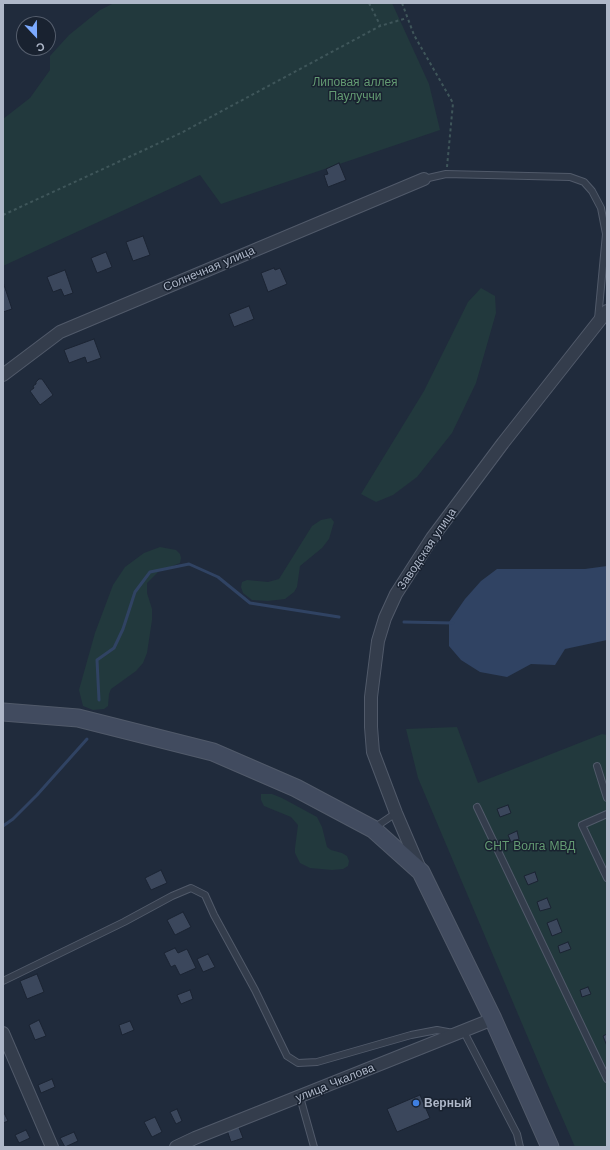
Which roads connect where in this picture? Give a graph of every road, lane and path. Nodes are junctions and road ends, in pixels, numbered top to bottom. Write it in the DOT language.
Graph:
graph roads {
  1 [pos="369,3"];
  2 [pos="402,3"];
  3 [pos="408,18"];
  4 [pos="380,26"];
  5 [pos="446,174"];
  6 [pos="424,179"];
  7 [pos="3,215"];
  8 [pos="607,311"];
  9 [pos="598,322"];
  10 [pos="3,375"];
  11 [pos="3,712"];
  12 [pos="597,766"];
  13 [pos="607,798"];
  14 [pos="477,807"];
  15 [pos="396,813"];
  16 [pos="607,814"];
  17 [pos="373,829"];
  18 [pos="421,872"];
  19 [pos="607,878"];
  20 [pos="3,981"];
  21 [pos="493,1019"];
  22 [pos="3,1033"];
  23 [pos="461,1033"];
  24 [pos="607,1079"];
  25 [pos="300,1096"];
  26 [pos="52,1147"];
  27 [pos="176,1147"];
  28 [pos="314,1147"];
  29 [pos="520,1147"];
  30 [pos="550,1147"];
  1 -- 4 [label="path"];
  2 -- 3 [label="path"];
  3 -- 4 [label="path"];
  3 -- 5 [label="path"];
  4 -- 7 [label="path"];
  5 -- 6 [label="lane"];
  5 -- 9 [label="lane"];
  6 -- 10 [label="street, Солнечная улица"];
  8 -- 9 [label="street, Заводская улица"];
  9 -- 15 [label="street, Заводская улица"];
  11 -- 17 [label="street"];
  12 -- 13 [label="lane"];
  14 -- 24 [label="lane"];
  15 -- 17 [label="lane"];
  15 -- 18 [label="street, Заводская улица"];
  16 -- 19 [label="lane"];
  17 -- 18 [label="street"];
  18 -- 21 [label="street"];
  20 -- 23 [label="lane"];
  21 -- 23 [label="street, улица Чкалова"];
  21 -- 30 [label="street"];
  22 -- 26 [label="street"];
  23 -- 25 [label="street, улица Чкалова"];
  23 -- 29 [label="lane"];
  25 -- 27 [label="street, улица Чкалова"];
  25 -- 28 [label="lane"];
}
